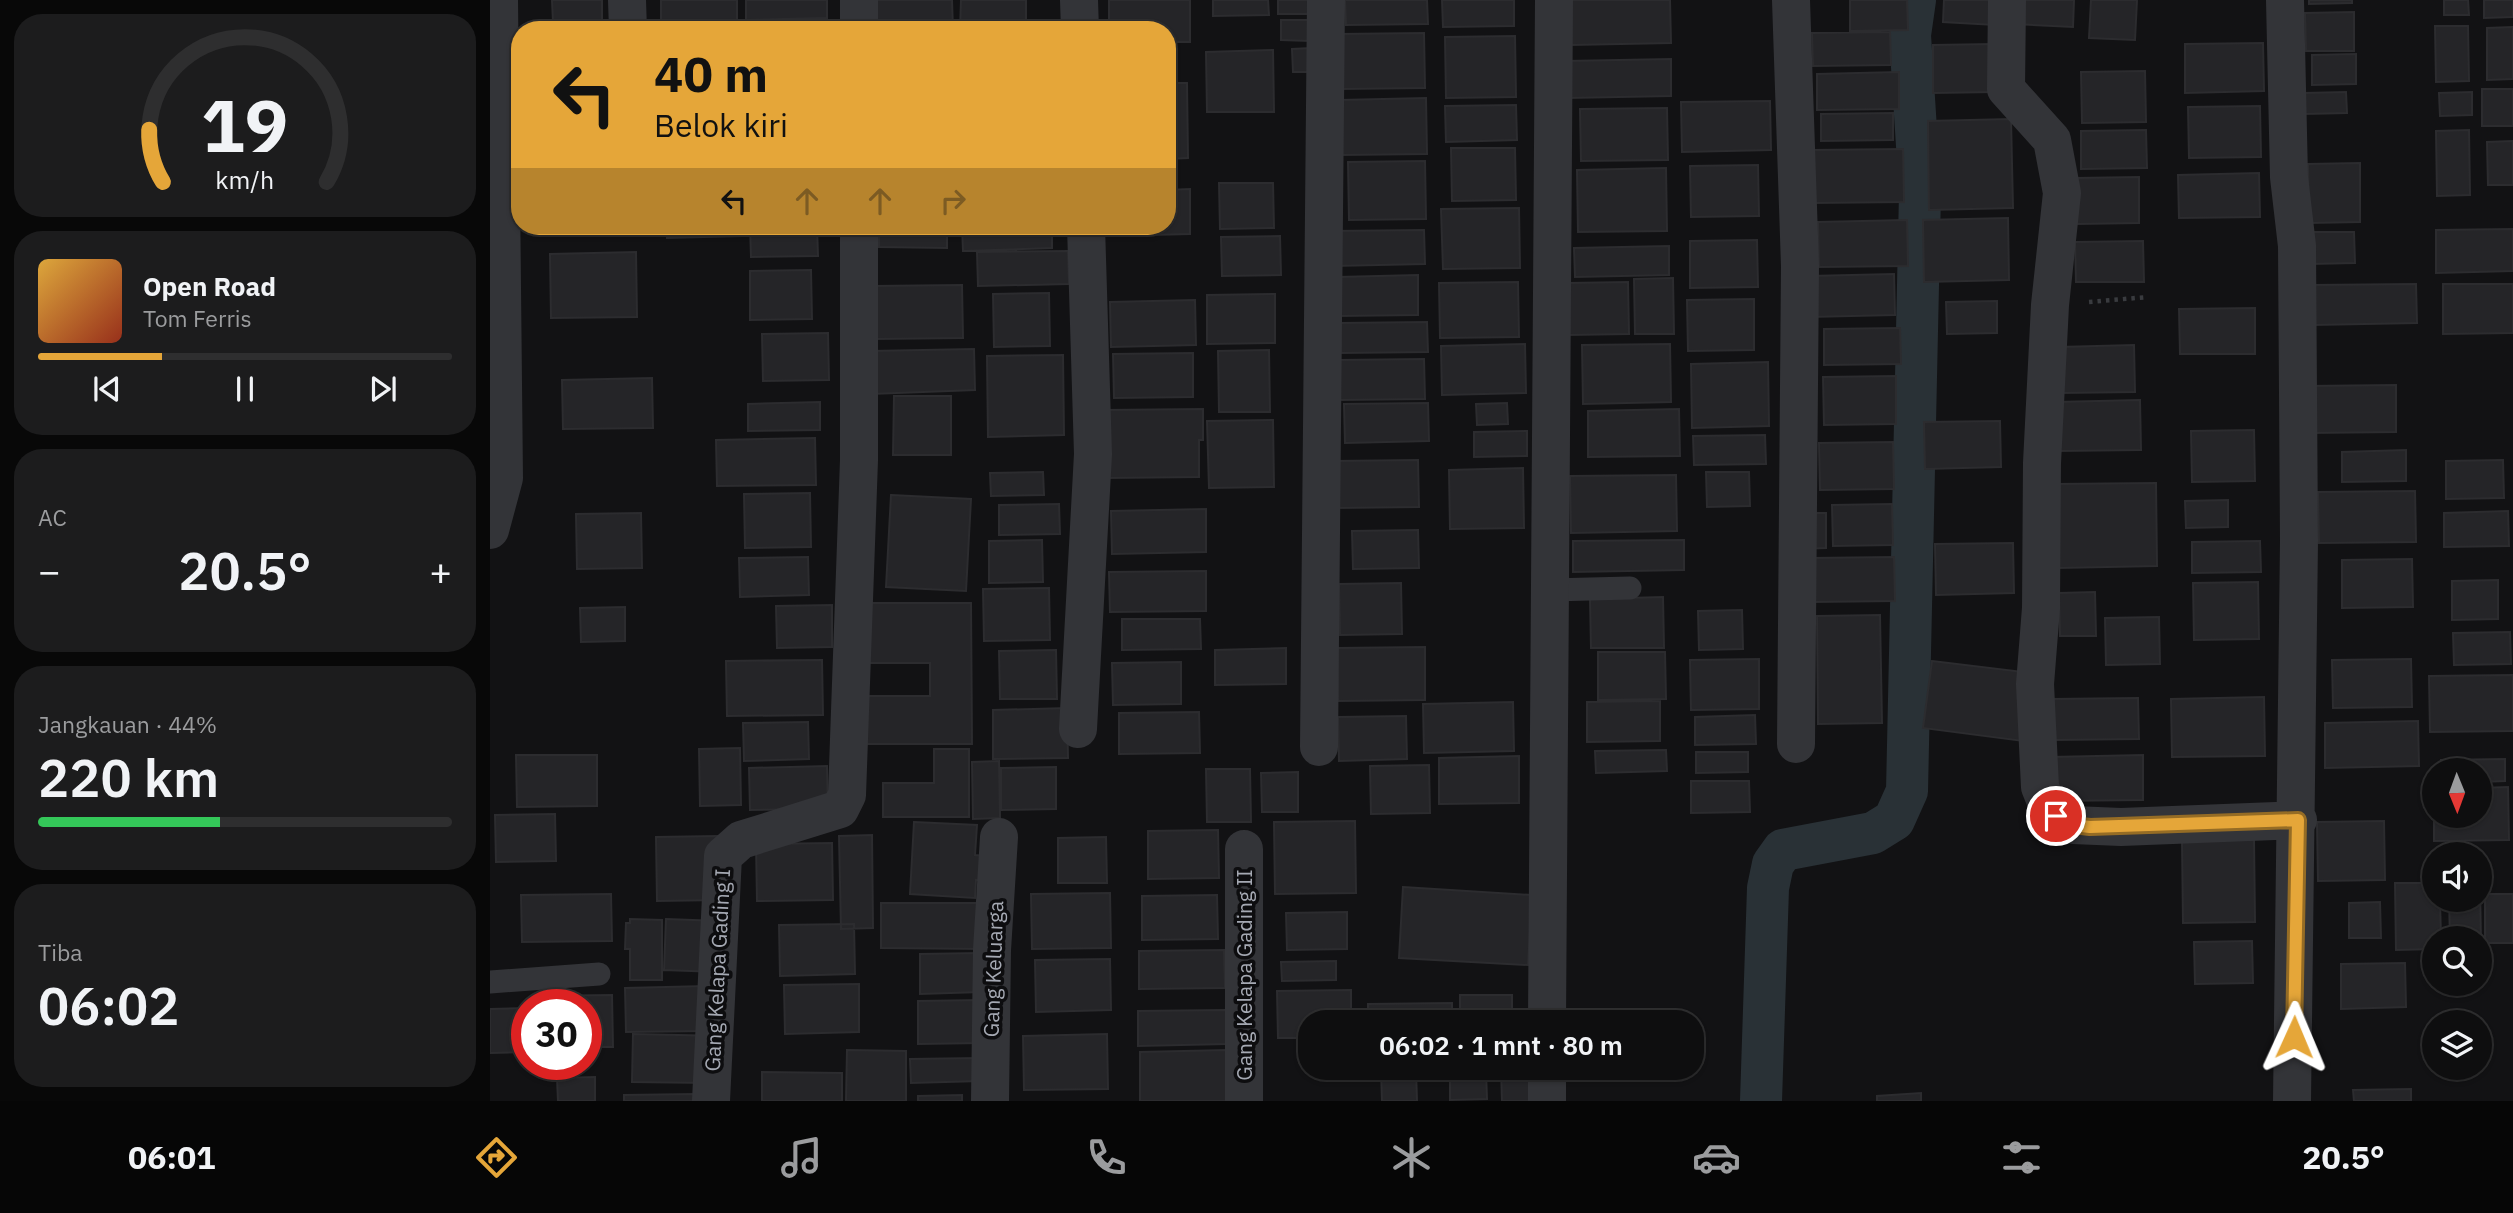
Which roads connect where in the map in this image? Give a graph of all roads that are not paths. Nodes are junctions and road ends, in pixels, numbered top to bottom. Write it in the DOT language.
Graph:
graph roads {
  1 [pos="627,0"];
  2 [pos="859,0"];
  3 [pos="1079,0"];
  4 [pos="1326,0"];
  5 [pos="1554,0"];
  6 [pos="1791,0"];
  7 [pos="2007,0"];
  8 [pos="2285,0"];
  9 [pos="628,21"];
  10 [pos="859,21"];
  11 [pos="1080,21"];
  12 [pos="496,35"];
  13 [pos="859,235"];
  14 [pos="1086,235"];
  15 [pos="490,530"];
  16 [pos="1630,588"];
  17 [pos="1550,590"];
  18 [pos="1078,729"];
  19 [pos="1796,744"];
  20 [pos="1319,747"];
  21 [pos="2298,820"];
  22 [pos="999,837"];
  23 [pos="1244,849"];
  24 [pos="599,974"];
  25 [pos="490,982"];
  26 [pos="1547,1010"];
  27 [pos="1547,1080"];
  28 [pos="711,1101"];
  29 [pos="990,1101"];
  30 [pos="1244,1101"];
  31 [pos="1547,1101"];
  32 [pos="2292,1101"];
  1 -- 9 [label="street"];
  2 -- 10 [label="street"];
  3 -- 11 [label="street"];
  4 -- 20 [label="street"];
  5 -- 17 [label="street"];
  6 -- 19 [label="street"];
  7 -- 21 [label="street"];
  8 -- 21 [label="street"];
  12 -- 15 [label="street"];
  13 -- 28 [label="street, Gang Kelapa Gading I"];
  14 -- 18 [label="street"];
  16 -- 17 [label="lane"];
  17 -- 26 [label="street"];
  21 -- 32 [label="street"];
  22 -- 29 [label="street, Gang Keluarga"];
  23 -- 30 [label="street, Gang Kelapa Gading II"];
  24 -- 25 [label="lane"];
  27 -- 31 [label="street"];
}
